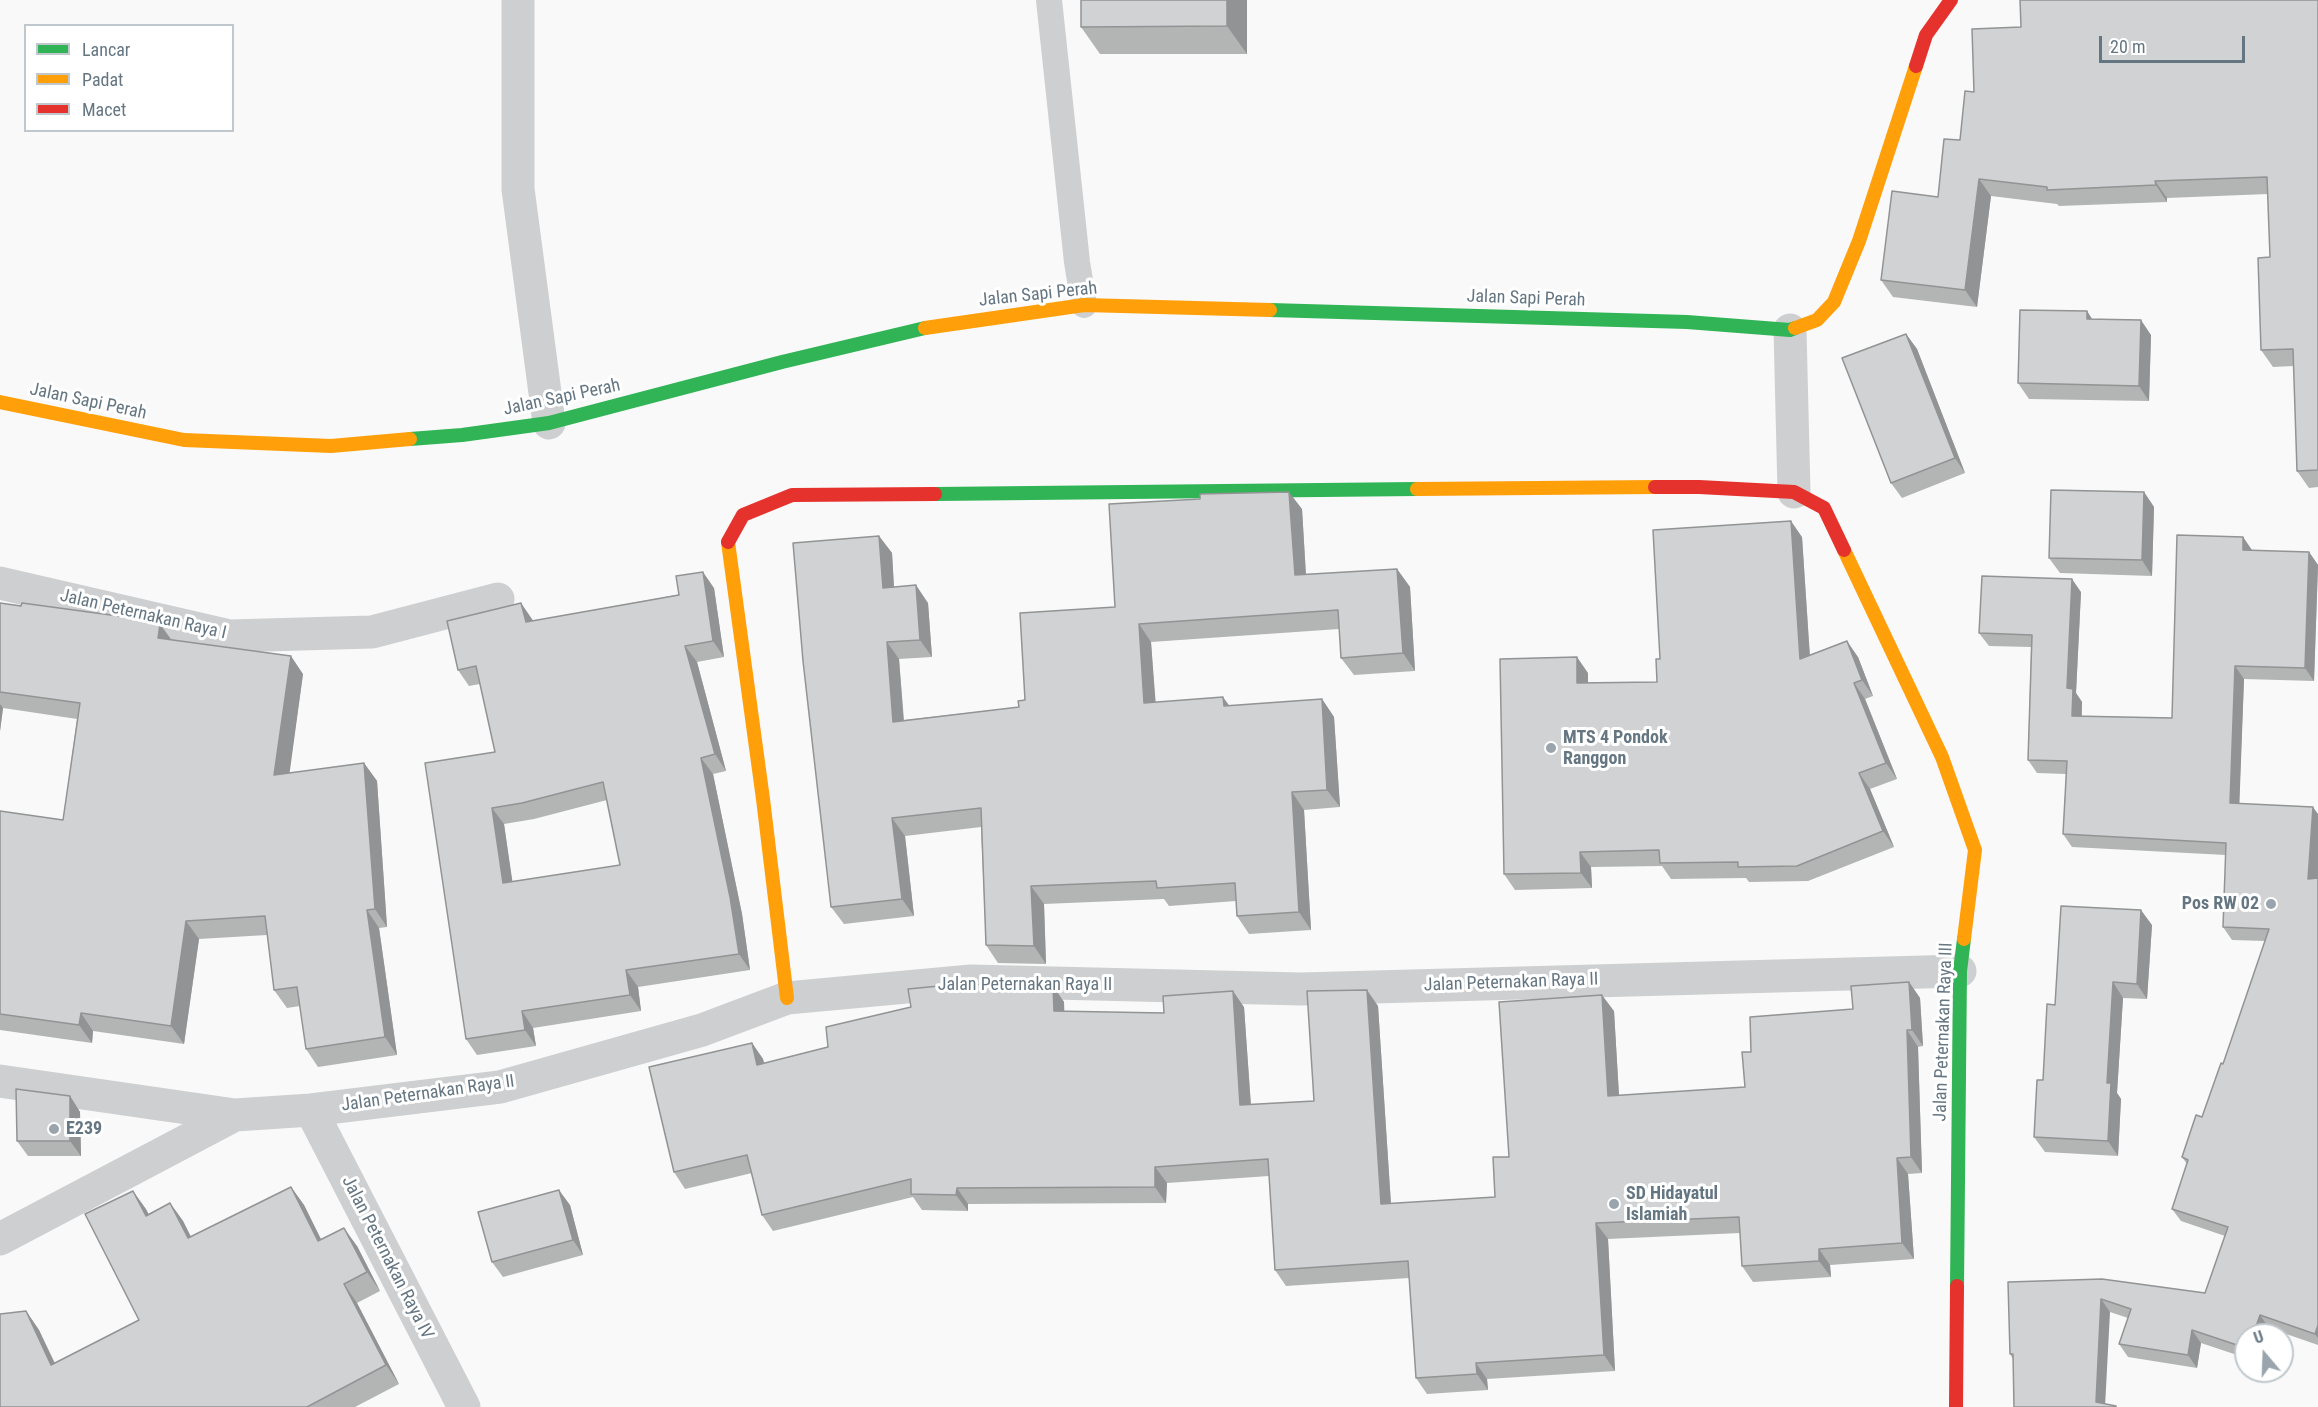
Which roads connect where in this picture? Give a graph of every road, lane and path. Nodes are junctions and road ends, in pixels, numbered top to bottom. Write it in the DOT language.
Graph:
graph roads {
  1 [pos="518,0"];
  2 [pos="1049,0"];
  3 [pos="1952,0"];
  4 [pos="1084,305"];
  5 [pos="1790,330"];
  6 [pos="0,402"];
  7 [pos="549,423"];
  8 [pos="1794,492"];
  9 [pos="0,583"];
  10 [pos="498,599"];
  11 [pos="1960,971"];
  12 [pos="787,998"];
  13 [pos="0,1081"];
  14 [pos="311,1110"];
  15 [pos="235,1115"];
  16 [pos="0,1239"];
  17 [pos="464,1407"];
  18 [pos="1956,1407"];
  1 -- 7 [label="street"];
  2 -- 4 [label="lane"];
  3 -- 5 [label="street, Jalan Sapi Perah"];
  4 -- 5 [label="street, Jalan Sapi Perah"];
  4 -- 7 [label="street, Jalan Sapi Perah"];
  5 -- 8 [label="street"];
  6 -- 7 [label="street, Jalan Sapi Perah"];
  8 -- 11 [label="street, Jalan Peternakan Raya III"];
  8 -- 12 [label="street"];
  9 -- 10 [label="street, Jalan Peternakan Raya I"];
  11 -- 12 [label="street, Jalan Peternakan Raya II"];
  11 -- 18 [label="street, Jalan Peternakan Raya III"];
  12 -- 14 [label="street, Jalan Peternakan Raya II"];
  13 -- 15 [label="street, Jalan Peternakan Raya II"];
  14 -- 15 [label="street, Jalan Peternakan Raya II"];
  14 -- 17 [label="street, Jalan Peternakan Raya IV"];
  15 -- 16 [label="street"];
}
